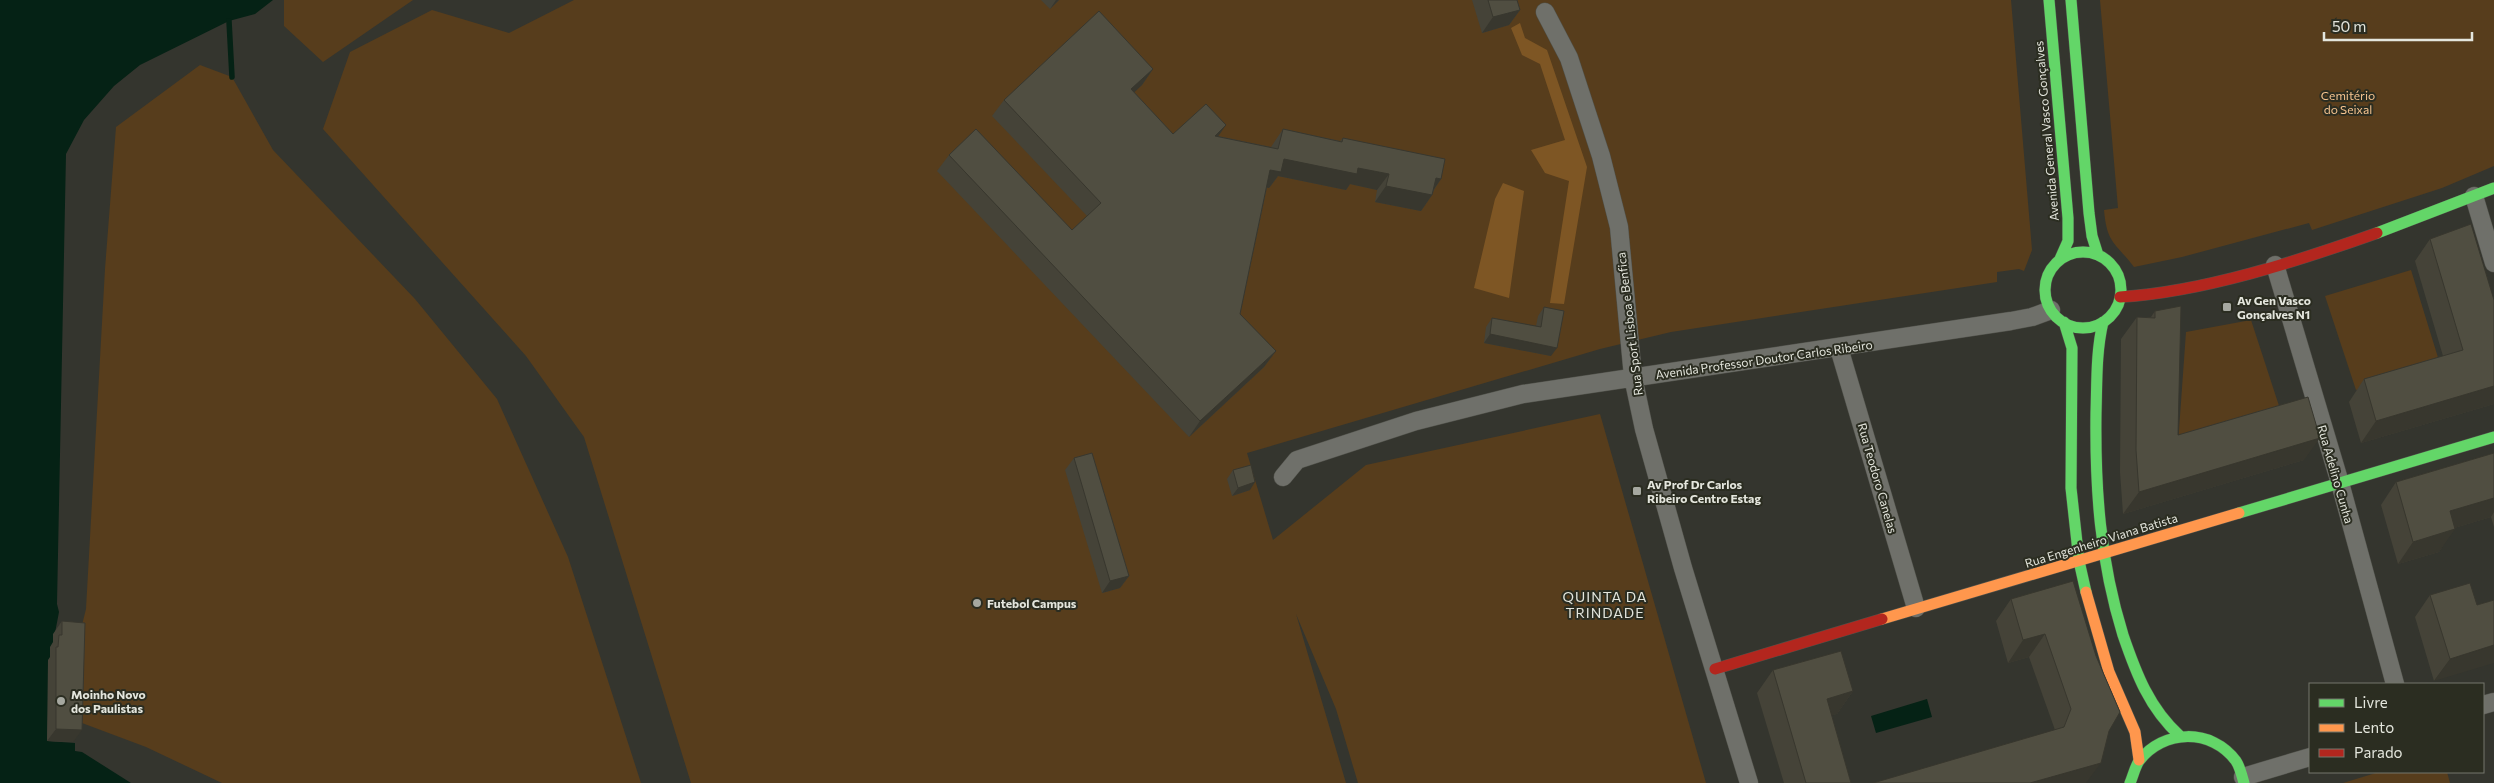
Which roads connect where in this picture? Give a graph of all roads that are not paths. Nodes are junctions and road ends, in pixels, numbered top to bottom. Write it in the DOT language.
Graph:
graph roads {
  1 [pos="2049,0"];
  2 [pos="2071,0"];
  3 [pos="1545,12"];
  4 [pos="2494,188"];
  5 [pos="2474,196"];
  6 [pos="2098,255"];
  7 [pos="2060,259"];
  8 [pos="2494,263"];
  9 [pos="2274,265"];
  10 [pos="2120,297"];
  11 [pos="2051,310"];
  12 [pos="2064,322"];
  13 [pos="2103,322"];
  14 [pos="1840,348"];
  15 [pos="1633,377"];
  16 [pos="2494,437"];
  17 [pos="1283,477"];
  18 [pos="2340,483"];
  19 [pos="2103,554"];
  20 [pos="2079,561"];
  21 [pos="1916,608"];
  22 [pos="1715,669"];
  23 [pos="2395,683"];
  24 [pos="2180,736"];
  25 [pos="2309,757"];
  26 [pos="2139,760"];
  27 [pos="2244,780"];
  28 [pos="1749,783"];
  29 [pos="2130,783"];
  1 -- 7 [label="main road, Avenida General Vasco Gonçalves"];
  2 -- 6 [label="main road"];
  3 -- 15 [label="street, Rua Sport Lisboa e Benfica"];
  4 -- 5 [label="main road"];
  5 -- 8 [label="street"];
  5 -- 9 [label="main road"];
  6 -- 7 [label="main road"];
  6 -- 10 [label="main road"];
  7 -- 11 [label="main road"];
  9 -- 10 [label="main road"];
  9 -- 18 [label="street, Rua Adelino Cunha"];
  10 -- 13 [label="main road"];
  11 -- 12 [label="main road"];
  11 -- 14 [label="street, Avenida Professor Doutor Carlos Ribeiro"];
  12 -- 13 [label="main road"];
  12 -- 20 [label="main road"];
  13 -- 19 [label="main road"];
  14 -- 15 [label="street, Avenida Professor Doutor Carlos Ribeiro"];
  14 -- 21 [label="street, Rua Teodoro Canelas"];
  15 -- 17 [label="street, Avenida Professor Doutor Carlos Ribeiro"];
  15 -- 22 [label="street, Rua Sport Lisboa e Benfica"];
  16 -- 18 [label="main road, Rua Engenheiro Viana Batista"];
  18 -- 19 [label="main road, Rua Engenheiro Viana Batista"];
  18 -- 23 [label="street, Rua Adelino Cunha"];
  19 -- 20 [label="main road, Rua Engenheiro Viana Batista"];
  19 -- 24 [label="main road"];
  20 -- 21 [label="main road, Rua Engenheiro Viana Batista"];
  20 -- 26 [label="main road"];
  21 -- 22 [label="main road, Rua Engenheiro Viana Batista"];
  22 -- 28 [label="street, Rua Sport Lisboa e Benfica"];
  24 -- 26 [label="main road"];
  24 -- 27 [label="main road"];
  25 -- 27 [label="street"];
  26 -- 29 [label="main road"];
}
